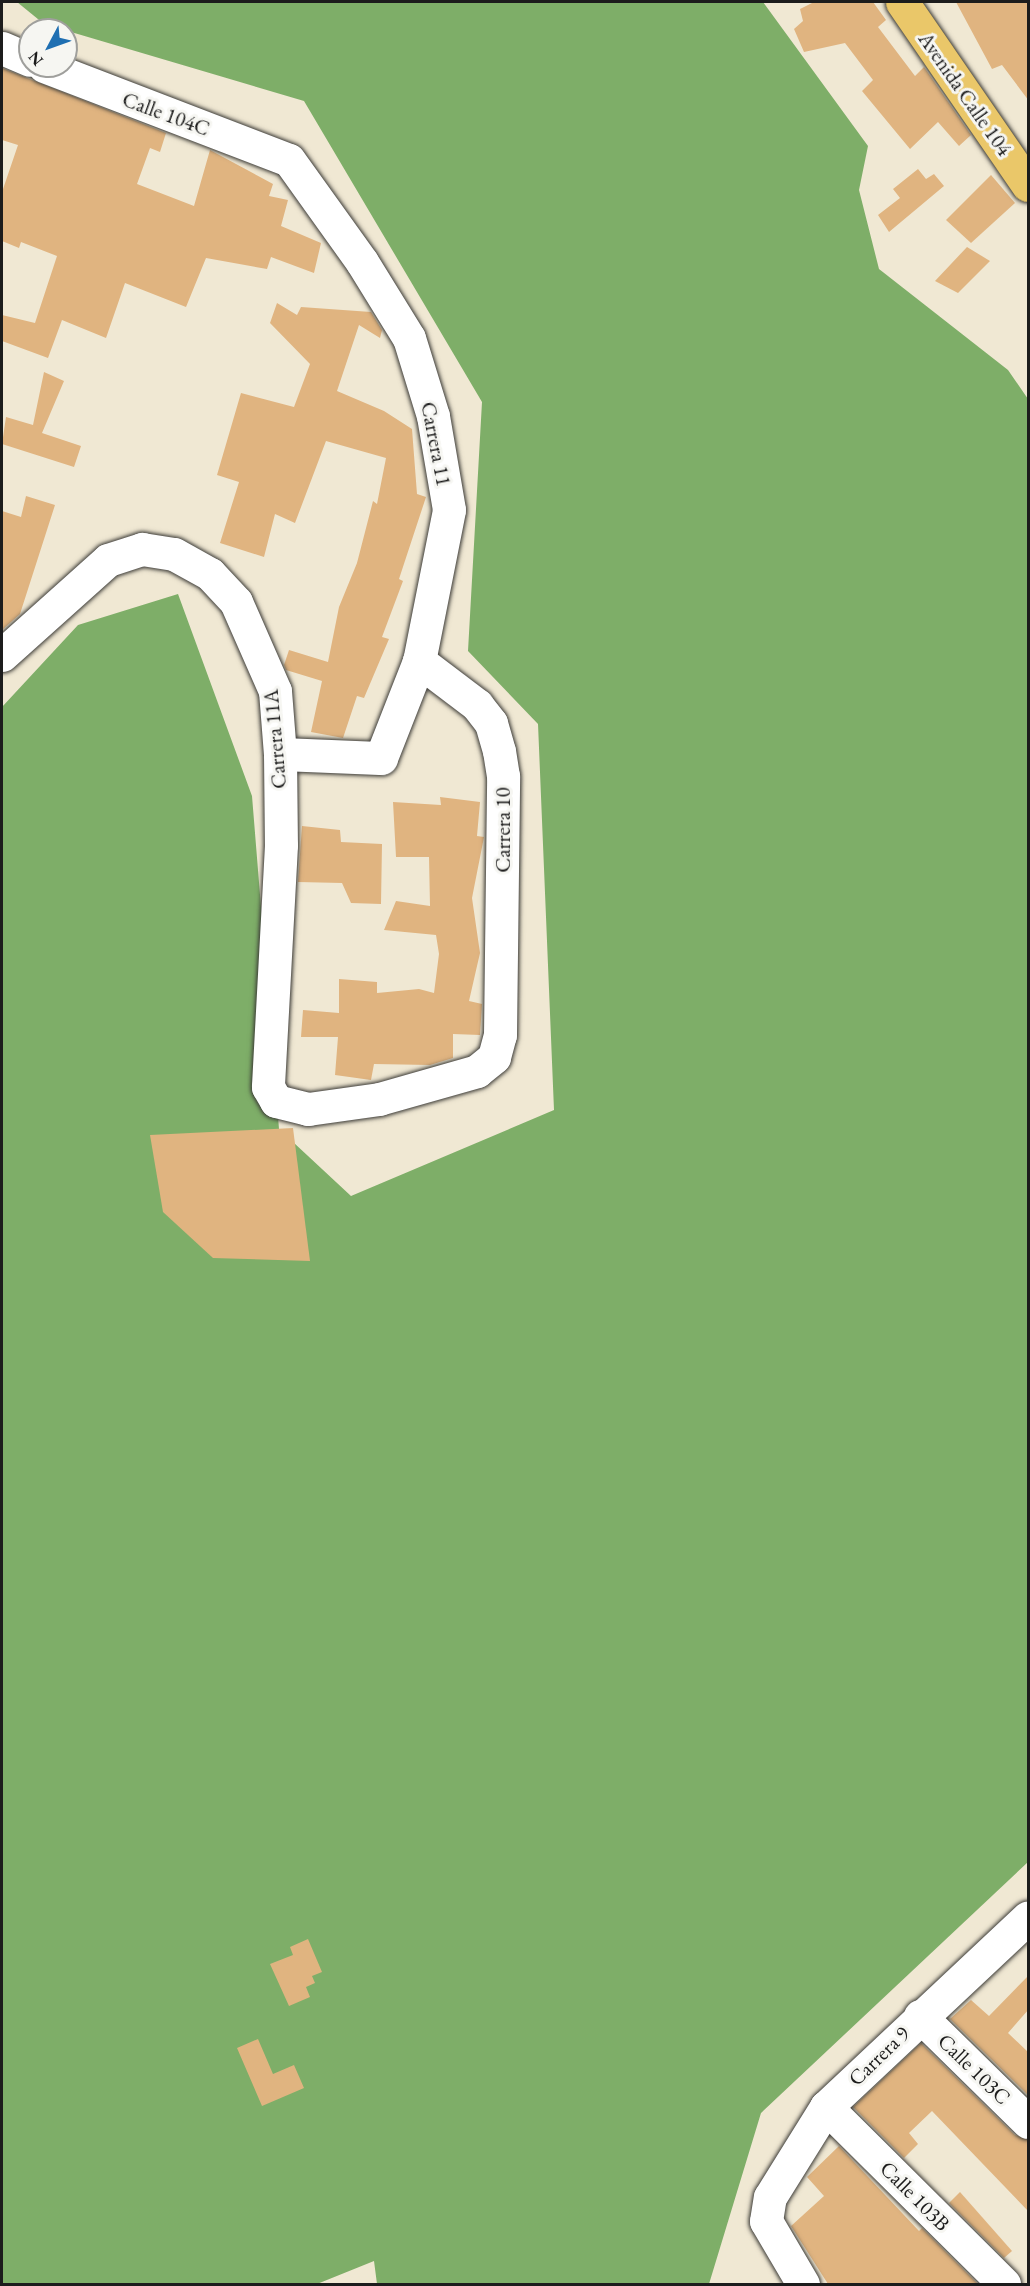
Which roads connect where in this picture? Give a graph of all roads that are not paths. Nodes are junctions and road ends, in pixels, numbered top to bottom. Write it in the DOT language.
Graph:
graph roads {
  1 [pos="910,9"];
  2 [pos="2,48"];
  3 [pos="18,55"];
  4 [pos="75,78"];
  5 [pos="289,160"];
  6 [pos="1029,185"];
  7 [pos="2,655"];
  8 [pos="418,661"];
  9 [pos="280,754"];
  10 [pos="308,1109"];
  11 [pos="1026,1922"];
  12 [pos="920,2016"];
  13 [pos="826,2107"];
  14 [pos="1029,2122"];
  15 [pos="803,2284"];
  16 [pos="1004,2284"];
  1 -- 6 [label="main road, Avenida Calle 104"];
  2 -- 3 [label="street"];
  4 -- 5 [label="street, Calle 104C"];
  5 -- 8 [label="street, Carrera 11"];
  7 -- 9 [label="street, Carrera 11A"];
  8 -- 9 [label="street, Carrera 11"];
  8 -- 10 [label="street, Carrera 10"];
  9 -- 10 [label="street, Carrera 11A"];
  11 -- 12 [label="street, Carrera 9"];
  12 -- 13 [label="street, Carrera 9"];
  12 -- 14 [label="street, Calle 103C"];
  13 -- 15 [label="street, Carrera 9"];
  13 -- 16 [label="street, Calle 103B"];
}
